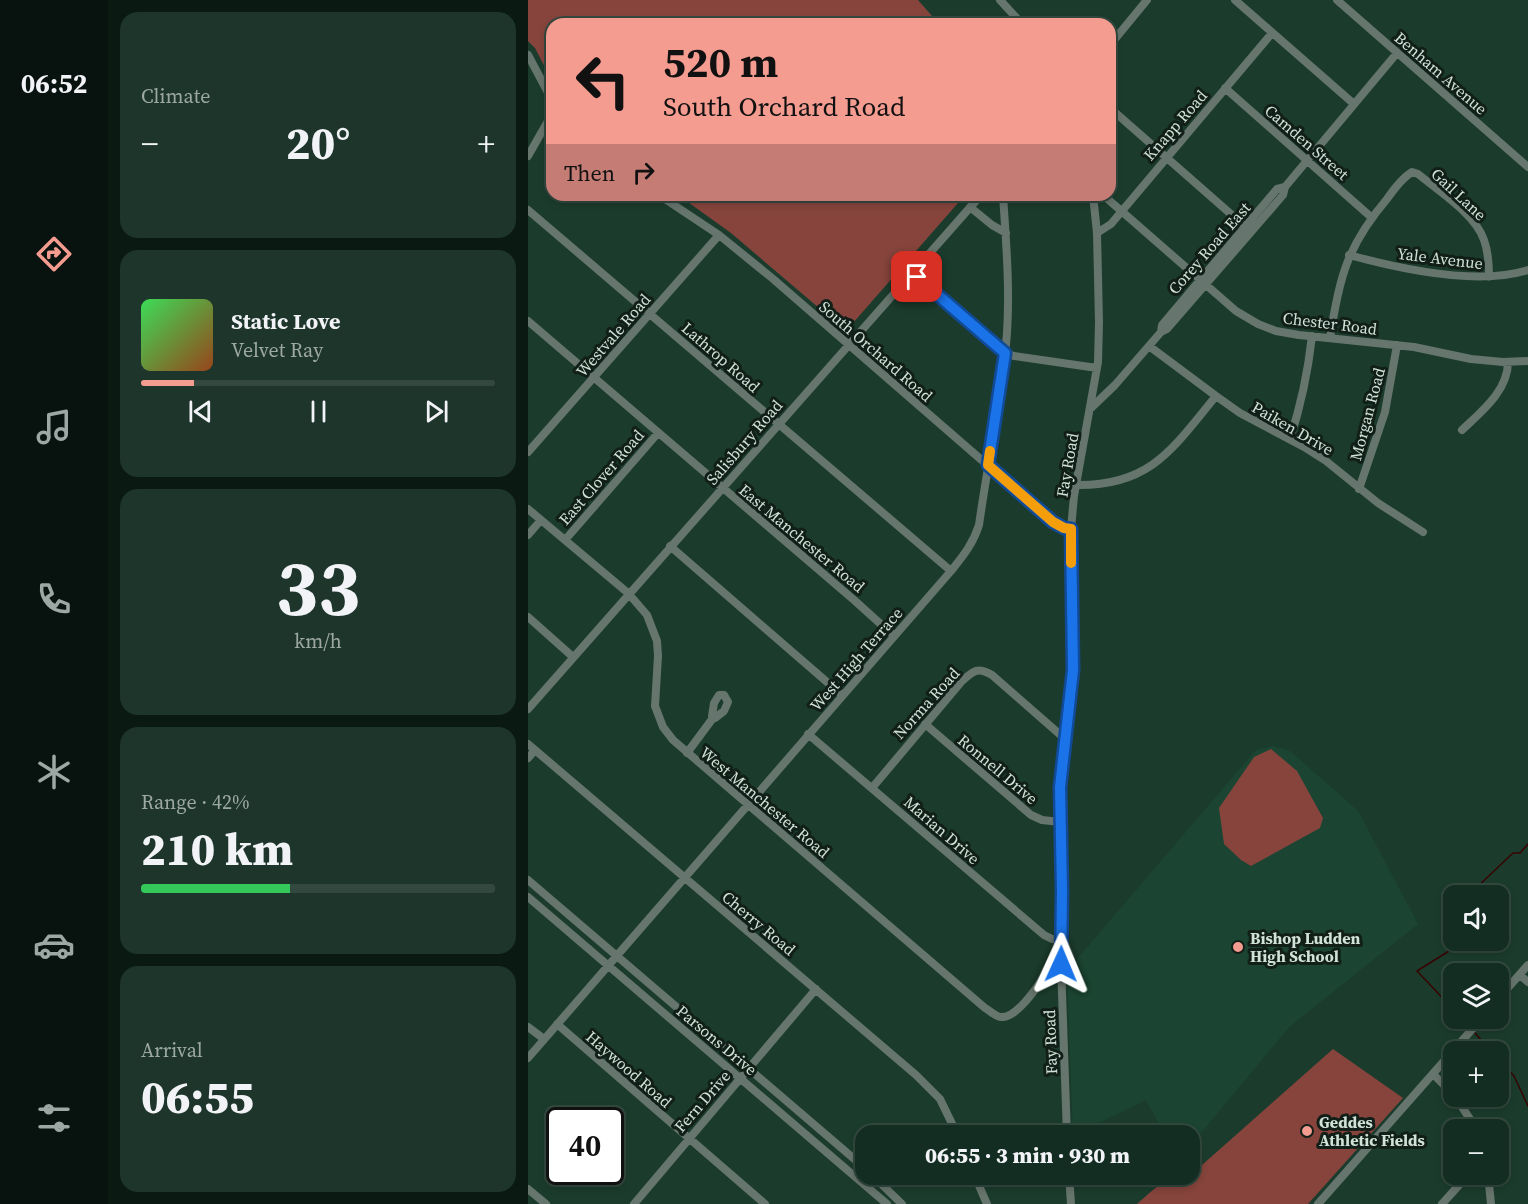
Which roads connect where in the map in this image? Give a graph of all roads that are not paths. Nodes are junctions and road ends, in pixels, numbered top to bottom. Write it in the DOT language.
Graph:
graph roads {
  1 [pos="1000,0"];
  2 [pos="1147,0"];
  3 [pos="1235,0"];
  4 [pos="1337,0"];
  5 [pos="1016,18"];
  6 [pos="1272,33"];
  7 [pos="1116,38"];
  8 [pos="1397,53"];
  9 [pos="528,55"];
  10 [pos="1225,88"];
  11 [pos="546,89"];
  12 [pos="1354,104"];
  13 [pos="1116,113"];
  14 [pos="546,124"];
  15 [pos="528,156"];
  16 [pos="1166,157"];
  17 [pos="1308,160"];
  18 [pos="1528,167"];
  19 [pos="668,201"];
  20 [pos="976,201"];
  21 [pos="1003,201"];
  22 [pos="1094,201"];
  23 [pos="1110,201"];
  24 [pos="970,207"];
  25 [pos="528,210"];
  26 [pos="1122,211"];
  27 [pos="1371,217"];
  28 [pos="1249,229"];
  29 [pos="1006,232"];
  30 [pos="1097,233"];
  31 [pos="719,235"];
  32 [pos="1349,255"];
  33 [pos="1528,270"];
  34 [pos="912,273"];
  35 [pos="1489,277"];
  36 [pos="1203,282"];
  37 [pos="650,313"];
  38 [pos="529,322"];
  39 [pos="1312,336"];
  40 [pos="1330,338"];
  41 [pos="1397,345"];
  42 [pos="848,346"];
  43 [pos="1149,346"];
  44 [pos="1005,353"];
  45 [pos="1528,361"];
  46 [pos="1508,362"];
  47 [pos="1097,368"];
  48 [pos="594,378"];
  49 [pos="1216,396"];
  50 [pos="1090,408"];
  51 [pos="778,423"];
  52 [pos="1462,430"];
  53 [pos="658,433"];
  54 [pos="1290,439"];
  55 [pos="528,452"];
  56 [pos="988,465"];
  57 [pos="1077,484"];
  58 [pos="722,488"];
  59 [pos="1359,489"];
  60 [pos="528,508"];
  61 [pos="541,520"];
  62 [pos="1071,529"];
  63 [pos="1423,532"];
  64 [pos="528,535"];
  65 [pos="565,540"];
  66 [pos="670,546"];
  67 [pos="951,571"];
  68 [pos="628,593"];
  69 [pos="528,617"];
  70 [pos="894,636"];
  71 [pos="573,657"];
  72 [pos="842,695"];
  73 [pos="528,709"];
  74 [pos="713,718"];
  75 [pos="925,724"];
  76 [pos="808,734"];
  77 [pos="1064,738"];
  78 [pos="528,744"];
  79 [pos="535,750"];
  80 [pos="687,753"];
  81 [pos="528,758"];
  82 [pos="872,788"];
  83 [pos="747,804"];
  84 [pos="1060,822"];
  85 [pos="684,877"];
  86 [pos="528,880"];
  87 [pos="528,897"];
  88 [pos="549,898"];
  89 [pos="541,908"];
  90 [pos="1061,939"];
  91 [pos="616,956"];
  92 [pos="1061,964"];
  93 [pos="608,965"];
  94 [pos="1528,965"];
  95 [pos="1520,975"];
  96 [pos="1528,982"];
  97 [pos="1509,987"];
  98 [pos="816,989"];
  99 [pos="557,1024"];
  100 [pos="528,1027"];
  101 [pos="1473,1029"];
  102 [pos="544,1040"];
  103 [pos="528,1058"];
  104 [pos="748,1068"];
  105 [pos="1433,1074"];
  106 [pos="740,1078"];
  107 [pos="1443,1084"];
  108 [pos="1462,1107"];
  109 [pos="1472,1119"];
  110 [pos="953,1125"];
  111 [pos="1067,1125"];
  112 [pos="689,1137"];
  113 [pos="855,1160"];
  114 [pos="855,1177"];
  115 [pos="864,1185"];
  116 [pos="882,1185"];
  117 [pos="979,1185"];
  118 [pos="1070,1185"];
  119 [pos="1459,1185"];
  120 [pos="1489,1185"];
  121 [pos="528,1189"];
  122 [pos="546,1204"];
  123 [pos="633,1204"];
  124 [pos="765,1204"];
  125 [pos="887,1204"];
  126 [pos="902,1204"];
  127 [pos="987,1204"];
  128 [pos="1071,1204"];
  129 [pos="1318,1204"];
  130 [pos="1442,1204"];
  131 [pos="1491,1204"];
  1 -- 5 [label="street"];
  2 -- 7 [label="street"];
  3 -- 6 [label="street"];
  4 -- 8 [label="street, Benham Avenue"];
  6 -- 10 [label="street, Knapp Road"];
  6 -- 12 [label="street"];
  8 -- 12 [label="street, Corey Road East"];
  8 -- 18 [label="street, Benham Avenue"];
  9 -- 11 [label="street"];
  10 -- 16 [label="street, Knapp Road"];
  10 -- 17 [label="street, Camden Street"];
  12 -- 17 [label="street, Corey Road East"];
  13 -- 16 [label="street"];
  14 -- 15 [label="street"];
  16 -- 26 [label="street, Knapp Road"];
  16 -- 28 [label="street"];
  17 -- 27 [label="street, Camden Street"];
  17 -- 28 [label="street, Corey Road East"];
  19 -- 31 [label="street, South Orchard Road"];
  20 -- 24 [label="street, Salisbury Road"];
  21 -- 29 [label="street, West High Terrace"];
  22 -- 30 [label="street, Fay Road"];
  23 -- 26 [label="street, Chester Road"];
  24 -- 29 [label="street"];
  24 -- 34 [label="street, Salisbury Road"];
  25 -- 37 [label="street, Lathrop Road"];
  26 -- 30 [label="street, Knapp Road"];
  26 -- 36 [label="street, Chester Road"];
  27 -- 32 [label="street"];
  27 -- 35 [label="street, Gail Lane"];
  28 -- 36 [label="street, Corey Road East"];
  29 -- 44 [label="street, West High Terrace"];
  30 -- 47 [label="street, Fay Road"];
  31 -- 37 [label="street, Westvale Road"];
  31 -- 42 [label="street, South Orchard Road"];
  32 -- 35 [label="street, Yale Avenue"];
  32 -- 40 [label="street"];
  33 -- 35 [label="street, Yale Avenue"];
  34 -- 42 [label="street, Salisbury Road"];
  34 -- 44 [label="street"];
  36 -- 39 [label="street, Chester Road"];
  36 -- 43 [label="street, Corey Road East"];
  37 -- 48 [label="street, Westvale Road"];
  37 -- 51 [label="street, Lathrop Road"];
  38 -- 48 [label="street, East Manchester Road"];
  39 -- 40 [label="street, Chester Road"];
  39 -- 54 [label="street"];
  40 -- 41 [label="street, Chester Road"];
  41 -- 46 [label="street, Chester Road"];
  41 -- 59 [label="street, Morgan Road"];
  42 -- 51 [label="street, Salisbury Road"];
  42 -- 56 [label="street, South Orchard Road"];
  43 -- 49 [label="street, Paiken Drive"];
  43 -- 50 [label="street, Corey Road East"];
  44 -- 47 [label="street"];
  44 -- 56 [label="street, West High Terrace"];
  45 -- 46 [label="street, Chester Road"];
  46 -- 52 [label="street"];
  47 -- 50 [label="street, Fay Road"];
  48 -- 53 [label="street, East Manchester Road"];
  48 -- 55 [label="street, Westvale Road"];
  49 -- 54 [label="street, Paiken Drive"];
  49 -- 57 [label="street"];
  50 -- 57 [label="street, Fay Road"];
  51 -- 58 [label="street, Salisbury Road"];
  51 -- 67 [label="street, Lathrop Road"];
  53 -- 58 [label="street, East Manchester Road"];
  53 -- 65 [label="street, East Clover Road"];
  54 -- 59 [label="street, Paiken Drive"];
  56 -- 62 [label="street, South Orchard Road"];
  56 -- 67 [label="street, West High Terrace"];
  57 -- 62 [label="street, Fay Road"];
  58 -- 66 [label="street, Salisbury Road"];
  58 -- 70 [label="street, East Manchester Road"];
  59 -- 63 [label="street, Paiken Drive"];
  60 -- 61 [label="street, West Manchester Road"];
  61 -- 64 [label="street"];
  61 -- 65 [label="street, West Manchester Road"];
  62 -- 77 [label="street, Fay Road"];
  65 -- 68 [label="street, West Manchester Road"];
  66 -- 68 [label="street, Salisbury Road"];
  66 -- 72 [label="street"];
  67 -- 70 [label="street, West High Terrace"];
  68 -- 71 [label="street, Salisbury Road"];
  68 -- 80 [label="street, West Manchester Road"];
  69 -- 71 [label="street"];
  70 -- 72 [label="street, West High Terrace"];
  71 -- 73 [label="street, Salisbury Road"];
  72 -- 76 [label="street, West High Terrace"];
  74 -- 80 [label="street"];
  75 -- 77 [label="street, Norma Road"];
  75 -- 82 [label="street, Norma Road"];
  75 -- 84 [label="street, Ronnell Drive"];
  76 -- 82 [label="street, Marian Drive"];
  76 -- 83 [label="street, West High Terrace"];
  77 -- 84 [label="street, Fay Road"];
  78 -- 79 [label="street, Cherry Road"];
  79 -- 81 [label="street"];
  79 -- 85 [label="street, Cherry Road"];
  80 -- 83 [label="street, West Manchester Road"];
  82 -- 90 [label="street, Marian Drive"];
  83 -- 85 [label="street, West High Terrace"];
  83 -- 92 [label="street, West Manchester Road"];
  84 -- 90 [label="street, Fay Road"];
  85 -- 91 [label="street, West High Terrace"];
  85 -- 98 [label="street, Cherry Road"];
  86 -- 88 [label="street, Parsons Drive"];
  87 -- 89 [label="street, Parsons Drive"];
  88 -- 89 [label="street"];
  88 -- 91 [label="street, Parsons Drive"];
  89 -- 93 [label="street, Parsons Drive"];
  90 -- 92 [label="street, Fay Road"];
  91 -- 93 [label="street, West High Terrace"];
  91 -- 104 [label="street, Parsons Drive"];
  92 -- 111 [label="street, Fay Road"];
  93 -- 99 [label="street, West High Terrace"];
  93 -- 106 [label="street, Parsons Drive"];
  94 -- 95 [label="street"];
  95 -- 96 [label="street"];
  95 -- 97 [label="street"];
  98 -- 104 [label="street, Fern Drive"];
  98 -- 110 [label="street, Cherry Road"];
  99 -- 102 [label="street, West High Terrace"];
  99 -- 112 [label="street, Haywood Road"];
  100 -- 102 [label="street"];
  101 -- 105 [label="street"];
  102 -- 103 [label="street, West High Terrace"];
  104 -- 106 [label="street, Fern Drive"];
  104 -- 113 [label="street, Parsons Drive"];
  105 -- 107 [label="street"];
  105 -- 129 [label="street"];
  106 -- 112 [label="street, Fern Drive"];
  106 -- 114 [label="street, Parsons Drive"];
  108 -- 109 [label="street"];
  112 -- 123 [label="street, Fern Drive"];
  112 -- 124 [label="street, Haywood Road"];
  115 -- 125 [label="street, Parsons Drive"];
  116 -- 126 [label="street"];
  117 -- 127 [label="street"];
  118 -- 128 [label="street"];
  119 -- 130 [label="street"];
  120 -- 131 [label="street"];
  121 -- 122 [label="street"];
}
